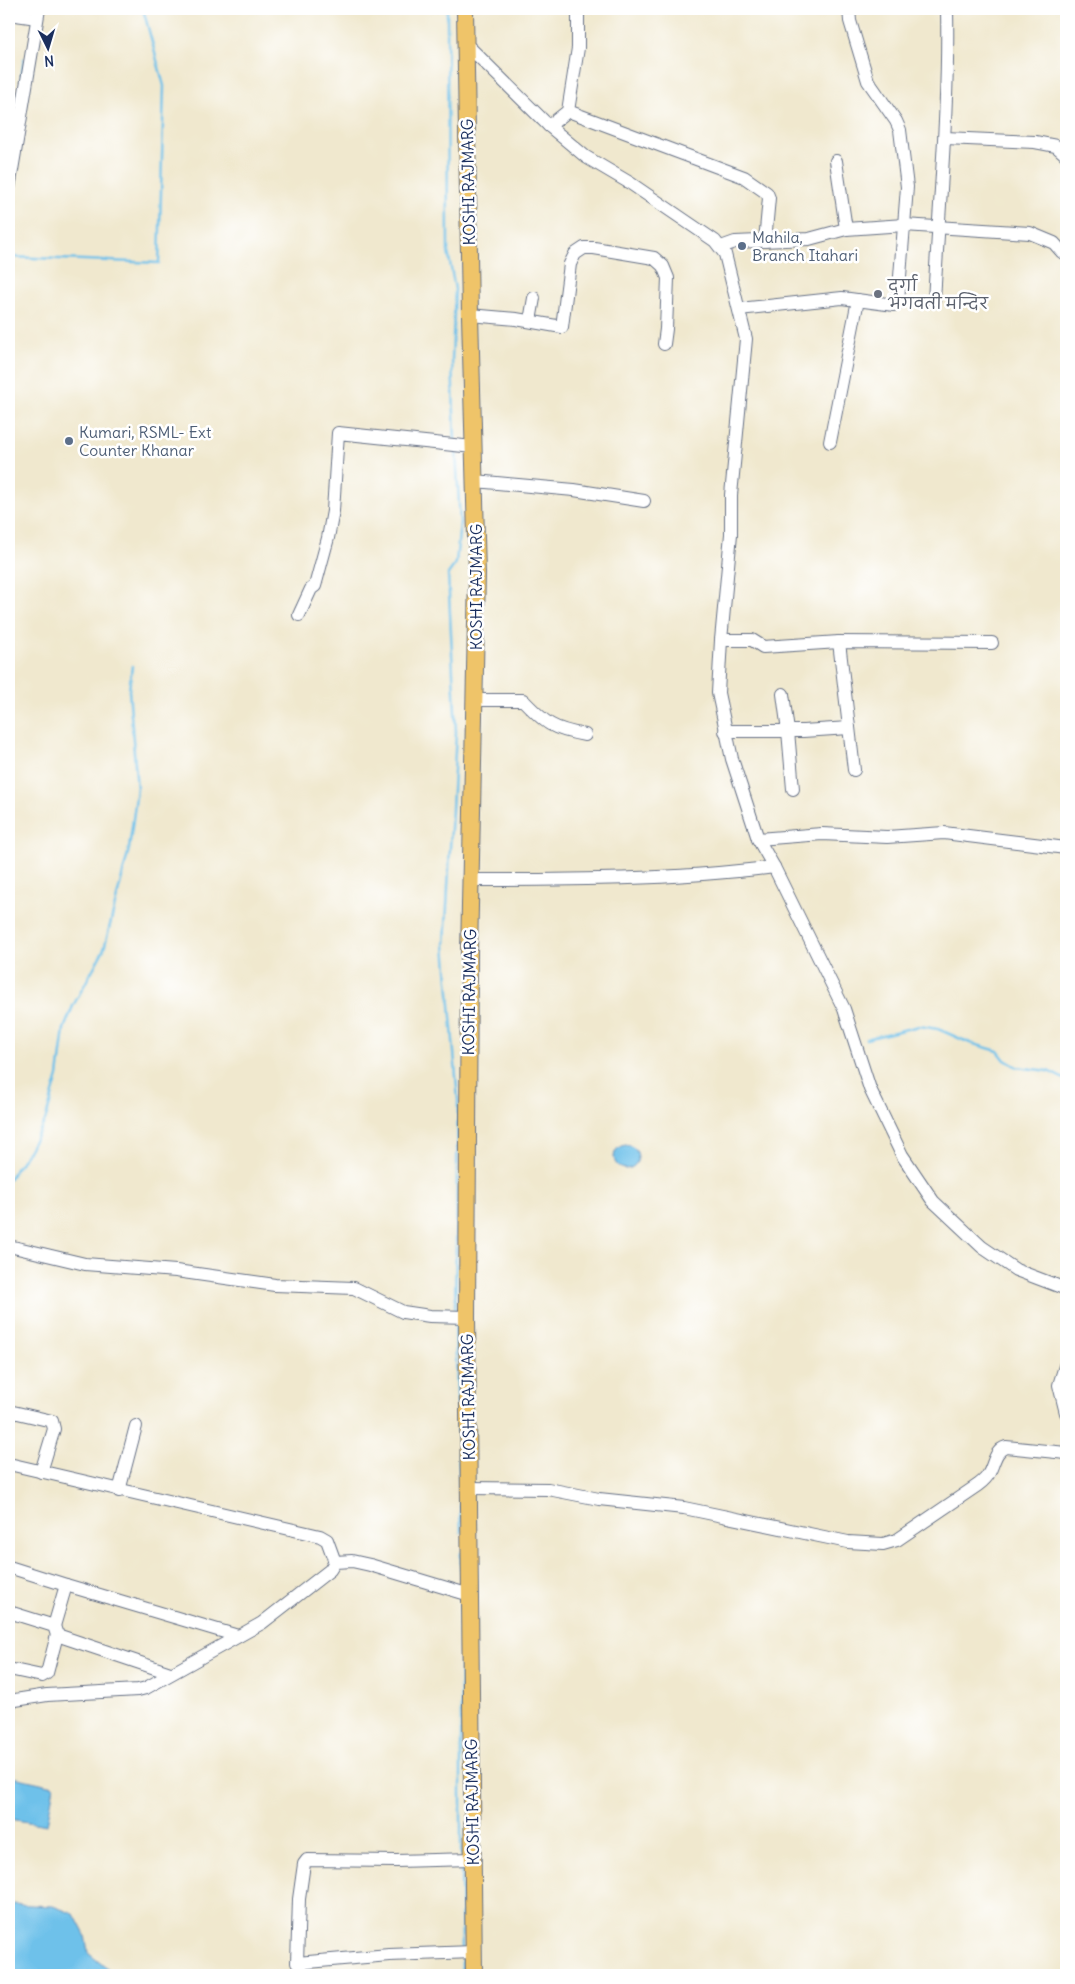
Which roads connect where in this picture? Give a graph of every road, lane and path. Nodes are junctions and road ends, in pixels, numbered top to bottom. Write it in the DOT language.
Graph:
graph roads {
  1 [pos="465,9"];
  2 [pos="578,9"];
  3 [pos="849,9"];
  4 [pos="947,9"];
  5 [pos="38,13"];
  6 [pos="9,14"];
  7 [pos="465,43"];
  8 [pos="568,111"];
  9 [pos="549,126"];
  10 [pos="945,138"];
  11 [pos="1066,155"];
  12 [pos="836,161"];
  13 [pos="9,188"];
  14 [pos="904,225"];
  15 [pos="938,226"];
  16 [pos="846,229"];
  17 [pos="765,241"];
  18 [pos="721,247"];
  19 [pos="1066,253"];
  20 [pos="534,298"];
  21 [pos="858,300"];
  22 [pos="934,302"];
  23 [pos="739,309"];
  24 [pos="470,315"];
  25 [pos="530,322"];
  26 [pos="664,344"];
  27 [pos="830,442"];
  28 [pos="473,447"];
  29 [pos="475,481"];
  30 [pos="644,502"];
  31 [pos="299,615"];
  32 [pos="721,640"];
  33 [pos="839,642"];
  34 [pos="992,643"];
  35 [pos="783,694"];
  36 [pos="475,700"];
  37 [pos="849,728"];
  38 [pos="725,730"];
  39 [pos="788,731"];
  40 [pos="585,735"];
  41 [pos="854,770"];
  42 [pos="794,790"];
  43 [pos="758,839"];
  44 [pos="1066,848"];
  45 [pos="774,867"];
  46 [pos="470,880"];
  47 [pos="9,1246"];
  48 [pos="1066,1289"];
  49 [pos="458,1317"];
  50 [pos="1066,1363"];
  51 [pos="9,1411"];
  52 [pos="1066,1413"];
  53 [pos="136,1426"];
  54 [pos="1066,1453"];
  55 [pos="9,1464"];
  56 [pos="41,1472"];
  57 [pos="468,1488"];
  58 [pos="119,1491"];
  59 [pos="336,1562"];
  60 [pos="9,1567"];
  61 [pos="66,1585"];
  62 [pos="470,1595"];
  63 [pos="9,1612"];
  64 [pos="55,1630"];
  65 [pos="238,1636"];
  66 [pos="9,1669"];
  67 [pos="170,1673"];
  68 [pos="9,1702"];
  69 [pos="472,1859"];
  70 [pos="474,1952"];
  71 [pos="474,1975"];
  1 -- 7 [label="main road, KOSHI RAJMARG"];
  2 -- 8 [label="street"];
  3 -- 14 [label="street"];
  4 -- 10 [label="street"];
  5 -- 6 [label="street"];
  5 -- 13 [label="street"];
  7 -- 9 [label="street"];
  7 -- 24 [label="main road, KOSHI RAJMARG"];
  8 -- 9 [label="street"];
  8 -- 17 [label="street"];
  9 -- 18 [label="street"];
  10 -- 11 [label="street"];
  10 -- 15 [label="street"];
  12 -- 16 [label="street"];
  14 -- 15 [label="street"];
  14 -- 16 [label="street"];
  14 -- 21 [label="street"];
  15 -- 19 [label="street"];
  15 -- 22 [label="street"];
  16 -- 17 [label="street"];
  17 -- 18 [label="street"];
  18 -- 23 [label="street"];
  20 -- 25 [label="street"];
  21 -- 23 [label="street"];
  21 -- 27 [label="street"];
  23 -- 32 [label="street"];
  24 -- 25 [label="street"];
  24 -- 28 [label="main road, KOSHI RAJMARG"];
  25 -- 26 [label="street"];
  28 -- 29 [label="main road, KOSHI RAJMARG"];
  28 -- 31 [label="street"];
  29 -- 30 [label="street"];
  29 -- 36 [label="main road, KOSHI RAJMARG"];
  32 -- 33 [label="street"];
  32 -- 38 [label="street"];
  33 -- 34 [label="street"];
  33 -- 37 [label="street"];
  35 -- 39 [label="street"];
  36 -- 40 [label="street"];
  36 -- 46 [label="main road, KOSHI RAJMARG"];
  37 -- 39 [label="street"];
  37 -- 41 [label="street"];
  38 -- 39 [label="street"];
  38 -- 43 [label="street"];
  39 -- 42 [label="street"];
  43 -- 44 [label="street"];
  43 -- 45 [label="street"];
  45 -- 46 [label="street"];
  45 -- 48 [label="street"];
  46 -- 49 [label="main road, KOSHI RAJMARG"];
  47 -- 49 [label="street"];
  49 -- 57 [label="main road, KOSHI RAJMARG"];
  50 -- 52 [label="street"];
  51 -- 56 [label="street"];
  53 -- 58 [label="street"];
  54 -- 57 [label="street"];
  55 -- 56 [label="street"];
  56 -- 58 [label="street"];
  57 -- 62 [label="main road, KOSHI RAJMARG"];
  58 -- 59 [label="street"];
  59 -- 62 [label="street"];
  59 -- 65 [label="street"];
  60 -- 61 [label="street"];
  61 -- 64 [label="street"];
  61 -- 65 [label="street"];
  62 -- 69 [label="main road, KOSHI RAJMARG"];
  63 -- 64 [label="street"];
  64 -- 66 [label="street"];
  64 -- 67 [label="street"];
  65 -- 67 [label="street"];
  67 -- 68 [label="street"];
  69 -- 70 [label="main road, KOSHI RAJMARG"];
  69 -- 70 [label="street"];
  70 -- 71 [label="main road, KOSHI RAJMARG"];
}
